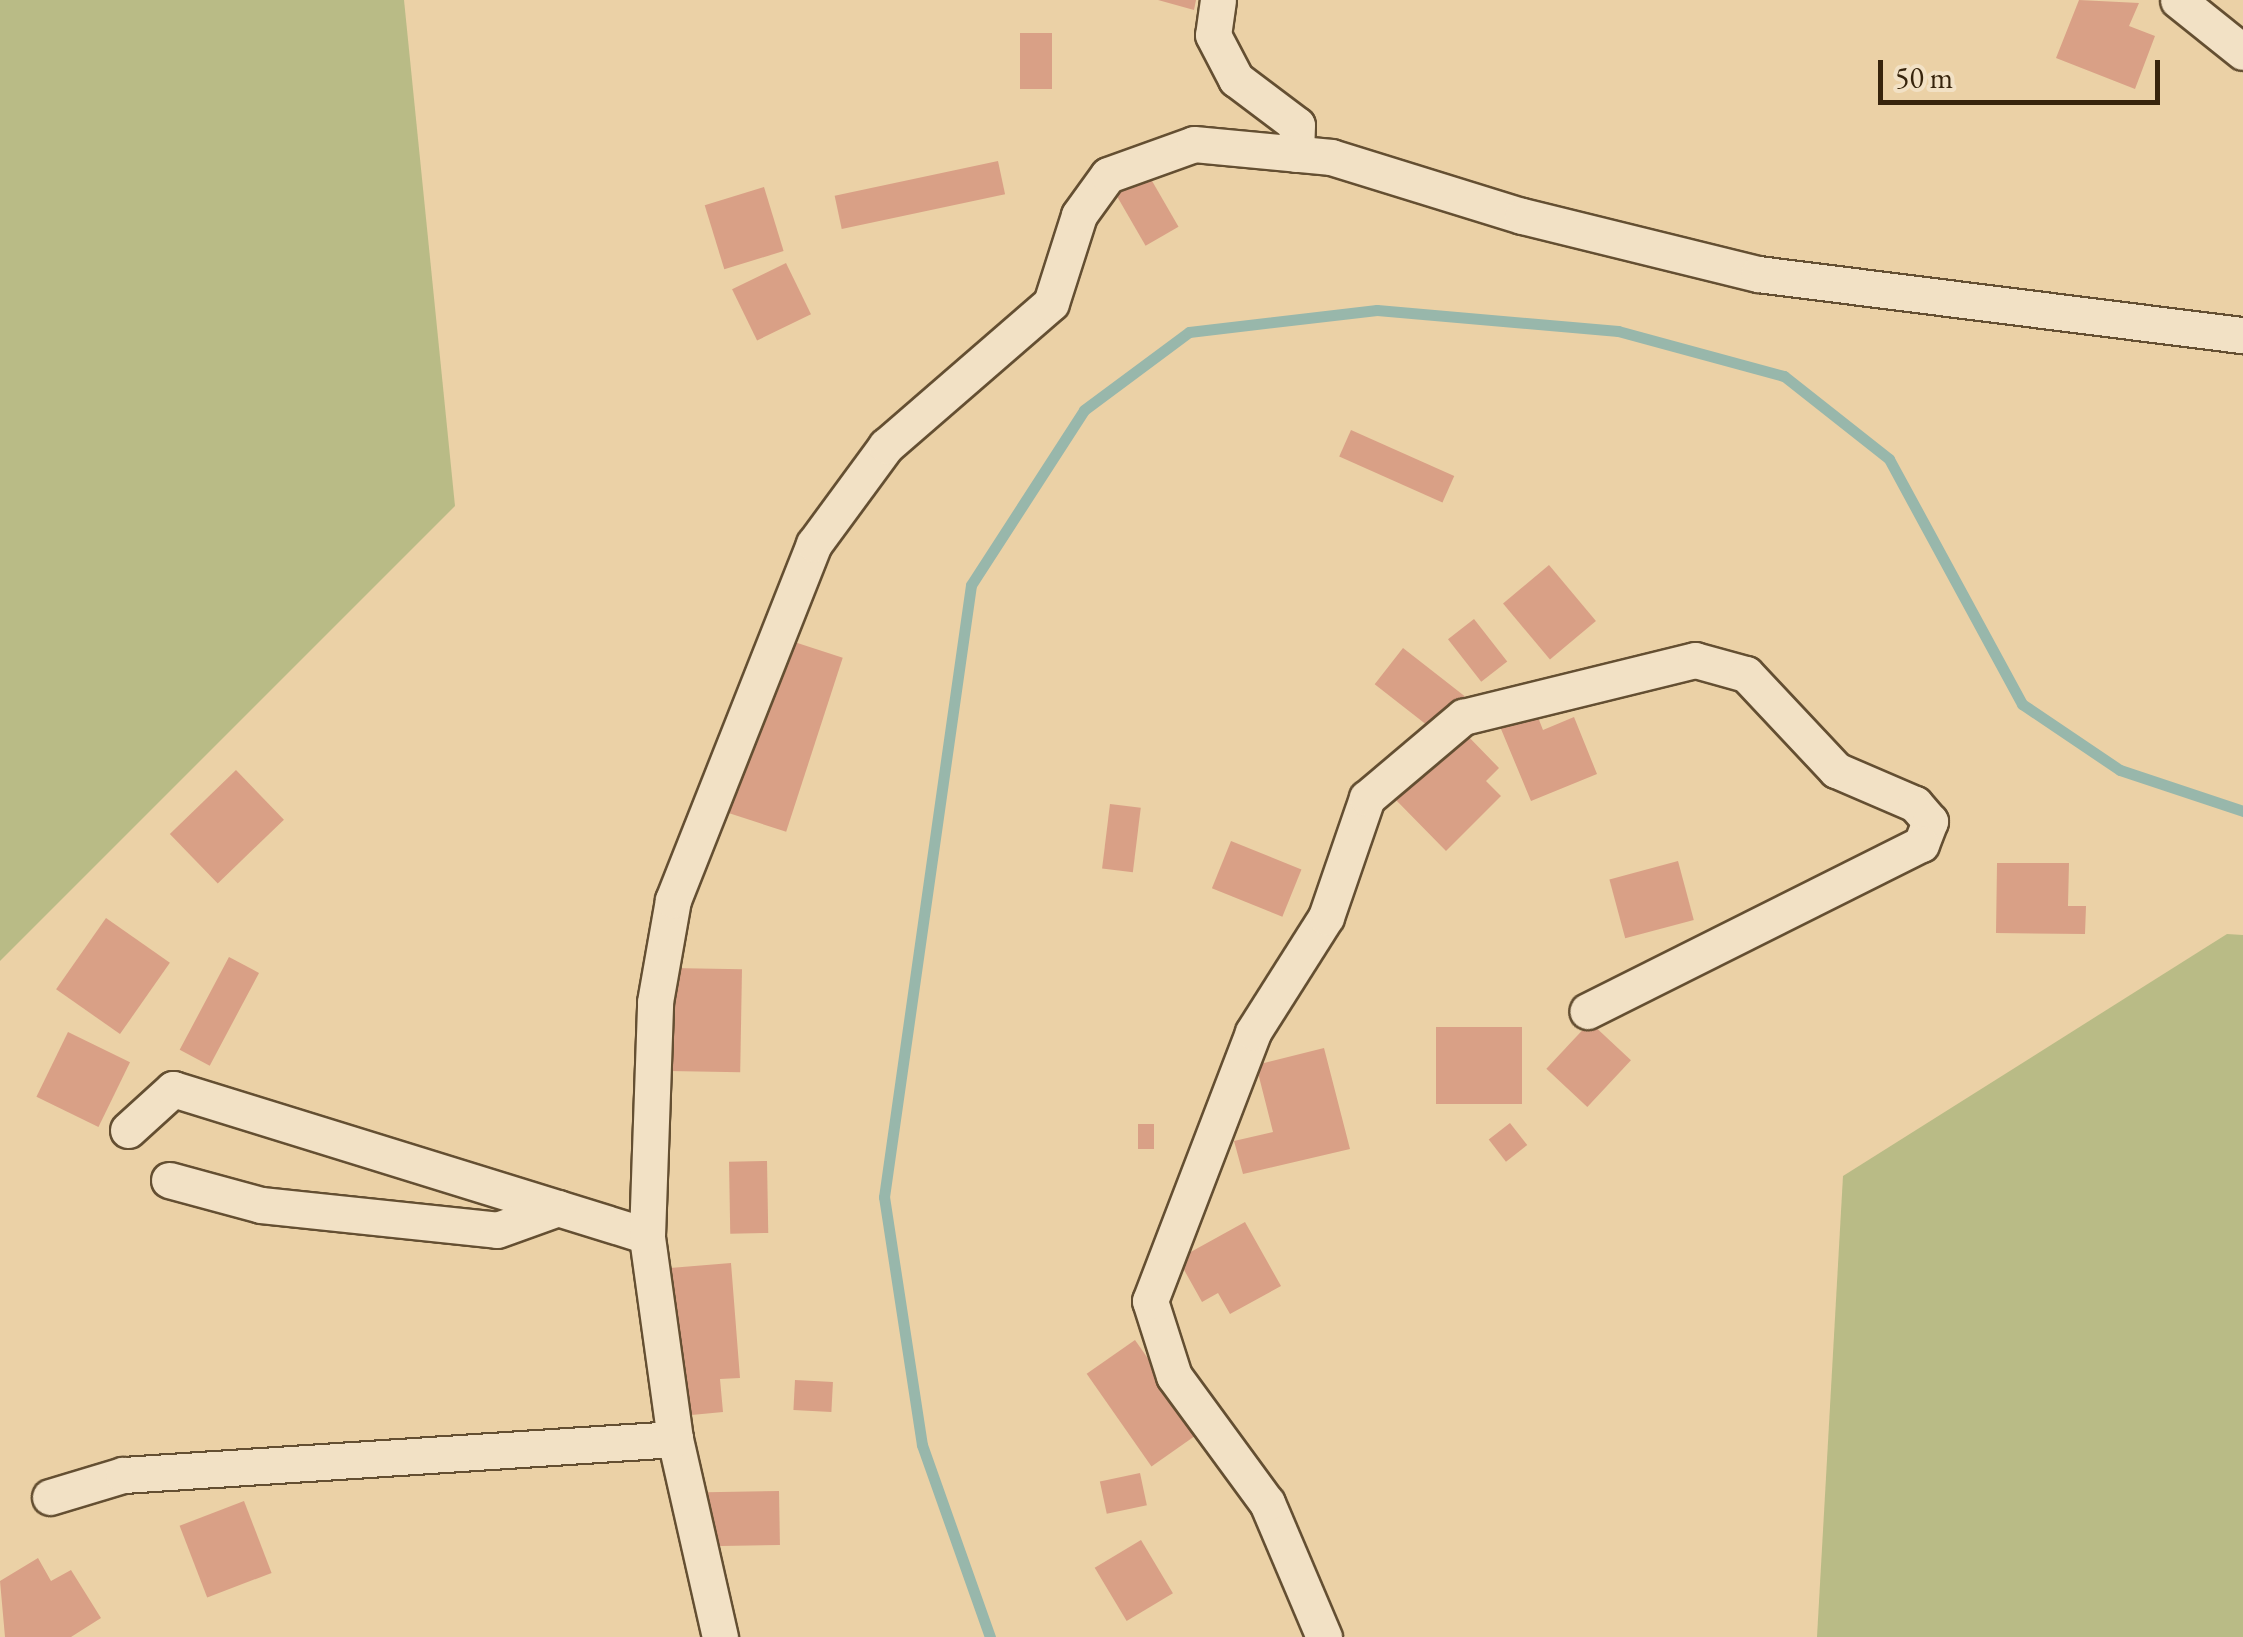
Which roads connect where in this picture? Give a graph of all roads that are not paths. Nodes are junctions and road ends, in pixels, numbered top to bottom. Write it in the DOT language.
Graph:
graph roads {
  1 [pos="1218,0"];
  2 [pos="2178,0"];
  3 [pos="2243,52"];
  4 [pos="1296,154"];
  5 [pos="2243,335"];
  6 [pos="1588,1011"];
  7 [pos="128,1130"];
  8 [pos="169,1180"];
  9 [pos="558,1208"];
  10 [pos="647,1236"];
  11 [pos="675,1439"];
  12 [pos="50,1497"];
  13 [pos="720,1637"];
  14 [pos="1324,1637"];
  1 -- 4 [label="street"];
  2 -- 3 [label="street"];
  4 -- 5 [label="street"];
  4 -- 10 [label="street"];
  6 -- 14 [label="street"];
  7 -- 9 [label="street"];
  8 -- 9 [label="street"];
  9 -- 10 [label="street"];
  10 -- 11 [label="street"];
  11 -- 12 [label="street"];
  11 -- 13 [label="street"];
}
